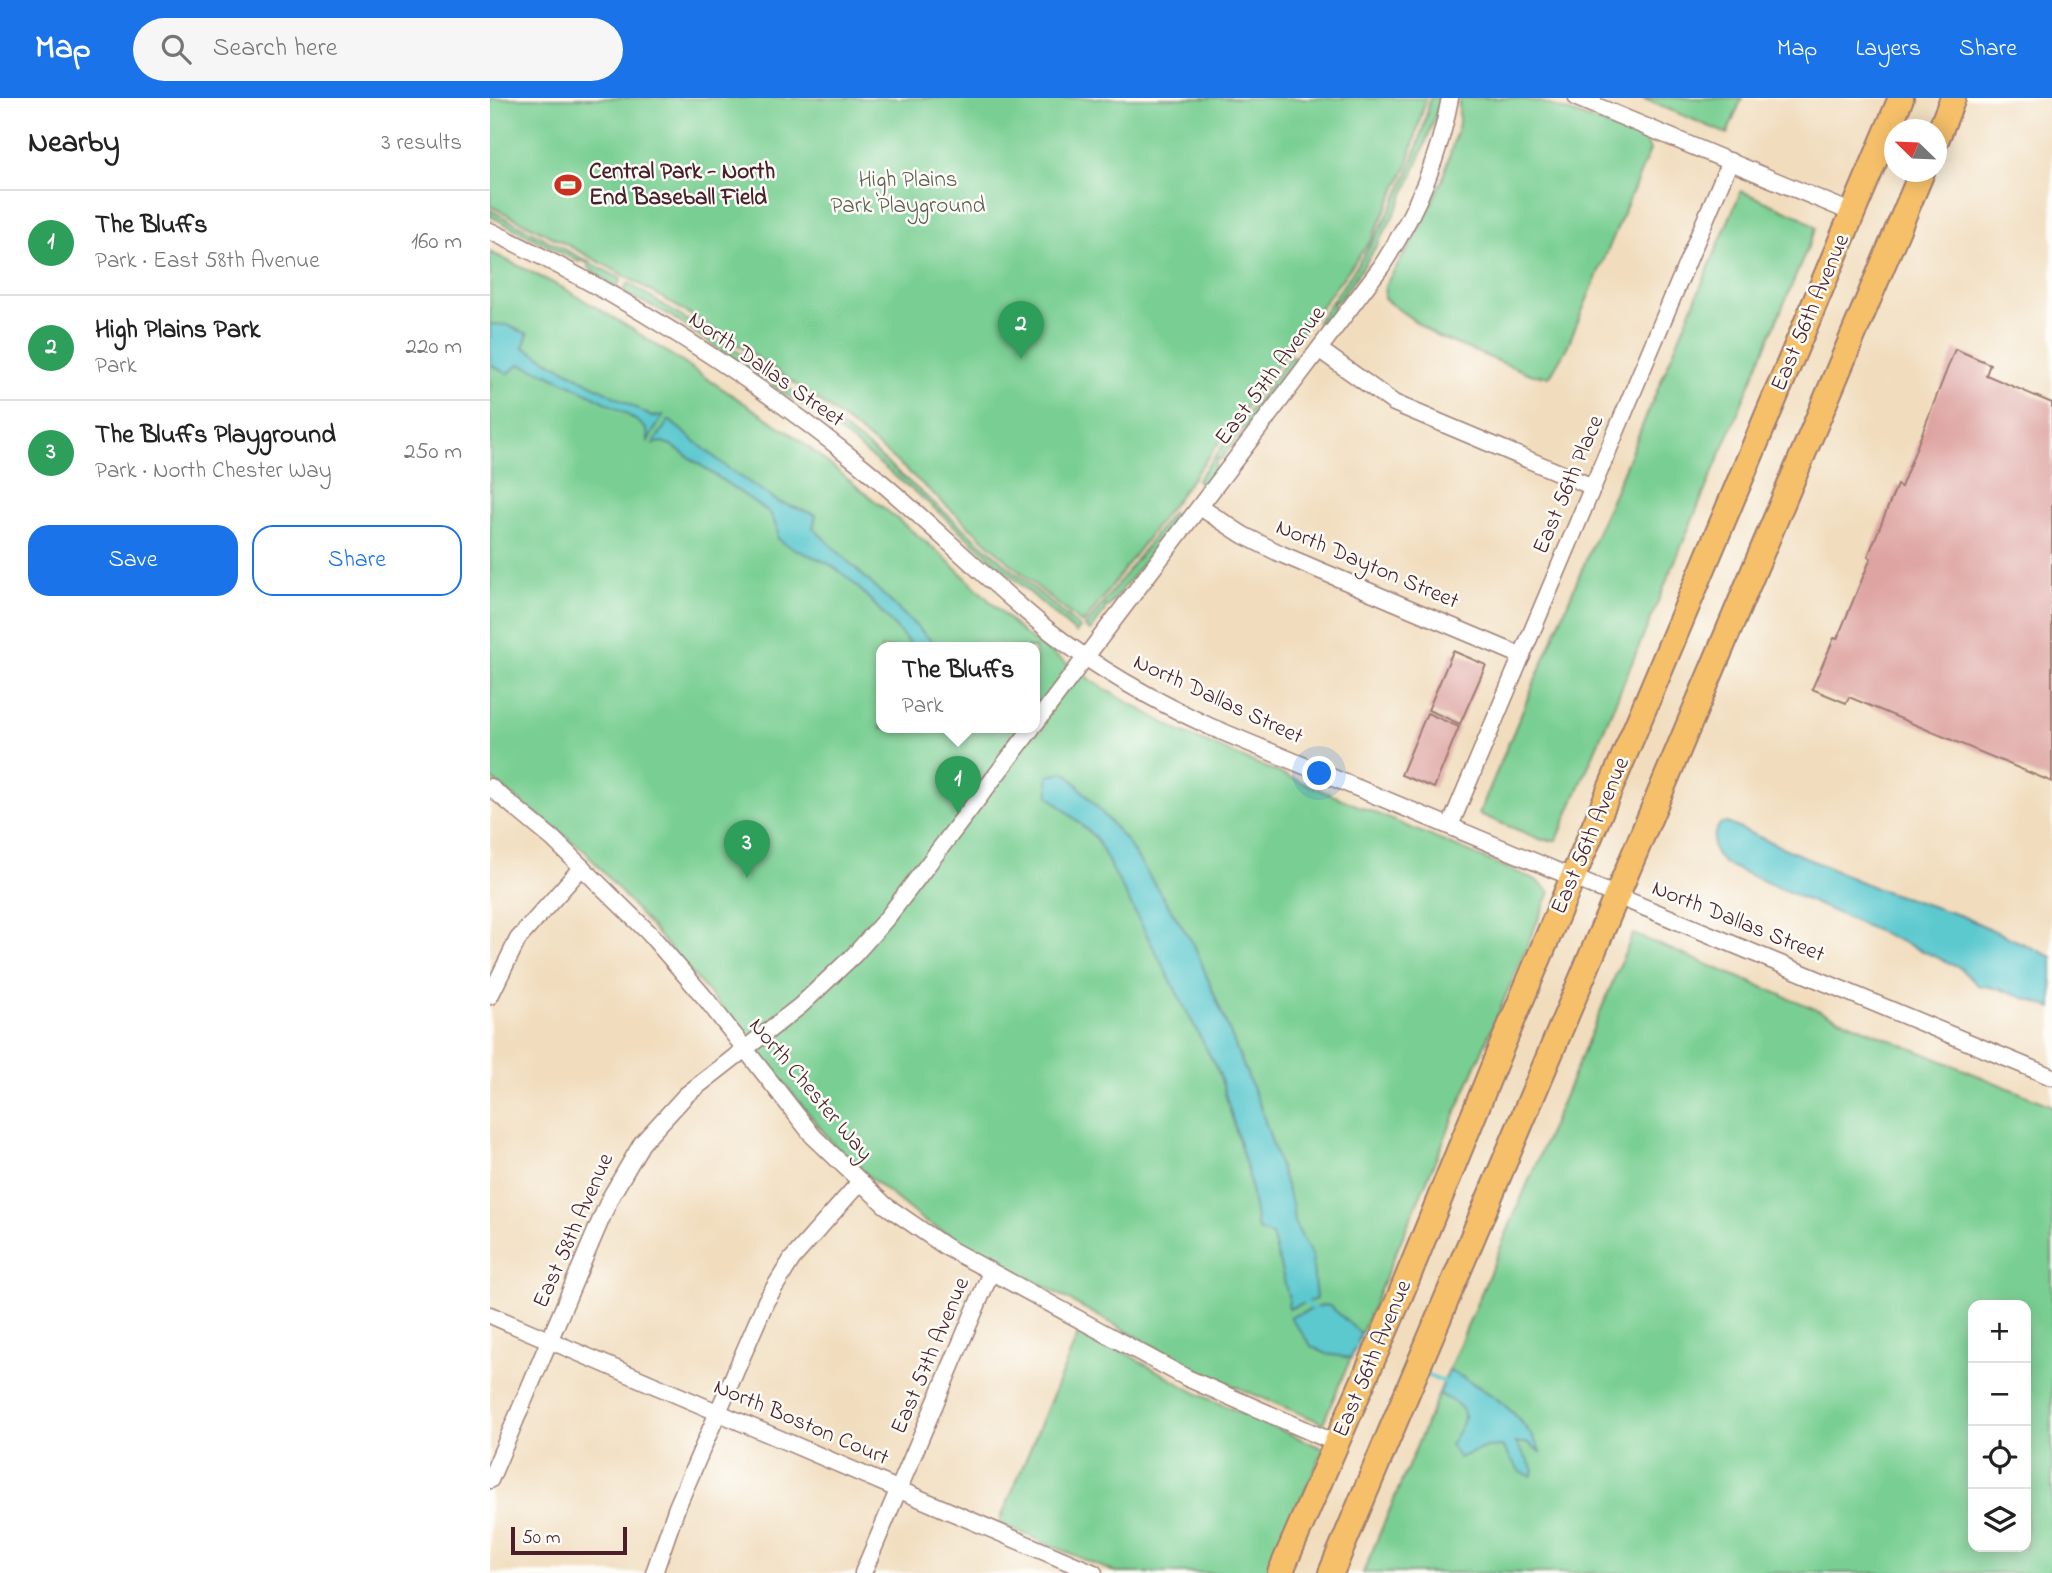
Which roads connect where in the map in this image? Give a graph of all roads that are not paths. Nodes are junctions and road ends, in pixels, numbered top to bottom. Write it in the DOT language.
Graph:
graph roads {
  1 [pos="1450,98"];
  2 [pos="1577,98"];
  3 [pos="1900,98"];
  4 [pos="1953,98"];
  5 [pos="1945,119"];
  6 [pos="1730,161"];
  7 [pos="1918,182"];
  8 [pos="1853,213"];
  9 [pos="490,231"];
  10 [pos="1320,350"];
  11 [pos="1592,487"];
  12 [pos="1200,507"];
  13 [pos="1522,656"];
  14 [pos="1085,657"];
  15 [pos="1040,717"];
  16 [pos="1028,733"];
  17 [pos="490,787"];
  18 [pos="1450,827"];
  19 [pos="582,867"];
  20 [pos="1573,877"];
  21 [pos="1616,897"];
  22 [pos="490,996"];
  23 [pos="745,1050"];
  24 [pos="2052,1077"];
  25 [pos="859,1182"];
  26 [pos="991,1272"];
  27 [pos="490,1315"];
  28 [pos="550,1340"];
  29 [pos="718,1412"];
  30 [pos="1338,1444"];
  31 [pos="490,1480"];
  32 [pos="899,1489"];
  33 [pos="654,1573"];
  34 [pos="863,1573"];
  35 [pos="1094,1573"];
  36 [pos="1280,1573"];
  37 [pos="1331,1573"];
  1 -- 10 [label="street, East 57th Avenue"];
  2 -- 6 [label="street"];
  3 -- 8 [label="main road, East 56th Avenue"];
  4 -- 5 [label="main road"];
  6 -- 8 [label="street"];
  6 -- 11 [label="street, East 56th Place"];
  7 -- 21 [label="main road, East 56th Avenue"];
  8 -- 20 [label="main road, East 56th Avenue"];
  9 -- 14 [label="street, North Dallas Street"];
  10 -- 11 [label="street"];
  10 -- 12 [label="street, East 57th Avenue"];
  11 -- 13 [label="street, East 56th Place"];
  12 -- 13 [label="street, North Dayton Street"];
  12 -- 14 [label="street, East 57th Avenue"];
  13 -- 18 [label="street, East 56th Place"];
  14 -- 15 [label="street, East 58th Avenue"];
  14 -- 18 [label="street, North Dallas Street"];
  16 -- 23 [label="street, East 58th Avenue"];
  17 -- 19 [label="street, North Chester Way"];
  18 -- 20 [label="street, North Dallas Street"];
  19 -- 22 [label="street"];
  19 -- 23 [label="street, North Chester Way"];
  20 -- 21 [label="street, North Dallas Street"];
  20 -- 30 [label="main road, East 56th Avenue"];
  21 -- 24 [label="street, North Dallas Street"];
  21 -- 37 [label="main road, East 56th Avenue"];
  23 -- 25 [label="street, North Chester Way"];
  23 -- 28 [label="street, East 58th Avenue"];
  25 -- 26 [label="street, North Chester Way"];
  25 -- 29 [label="street"];
  26 -- 30 [label="street, North Chester Way"];
  26 -- 32 [label="street, East 57th Avenue"];
  27 -- 28 [label="street, North Boston Court"];
  28 -- 29 [label="street, North Boston Court"];
  28 -- 31 [label="street, East 58th Avenue"];
  29 -- 32 [label="street, North Boston Court"];
  29 -- 33 [label="street"];
  30 -- 36 [label="main road, East 56th Avenue"];
  32 -- 34 [label="street, East 57th Avenue"];
  32 -- 35 [label="street, North Boston Court"];
}
